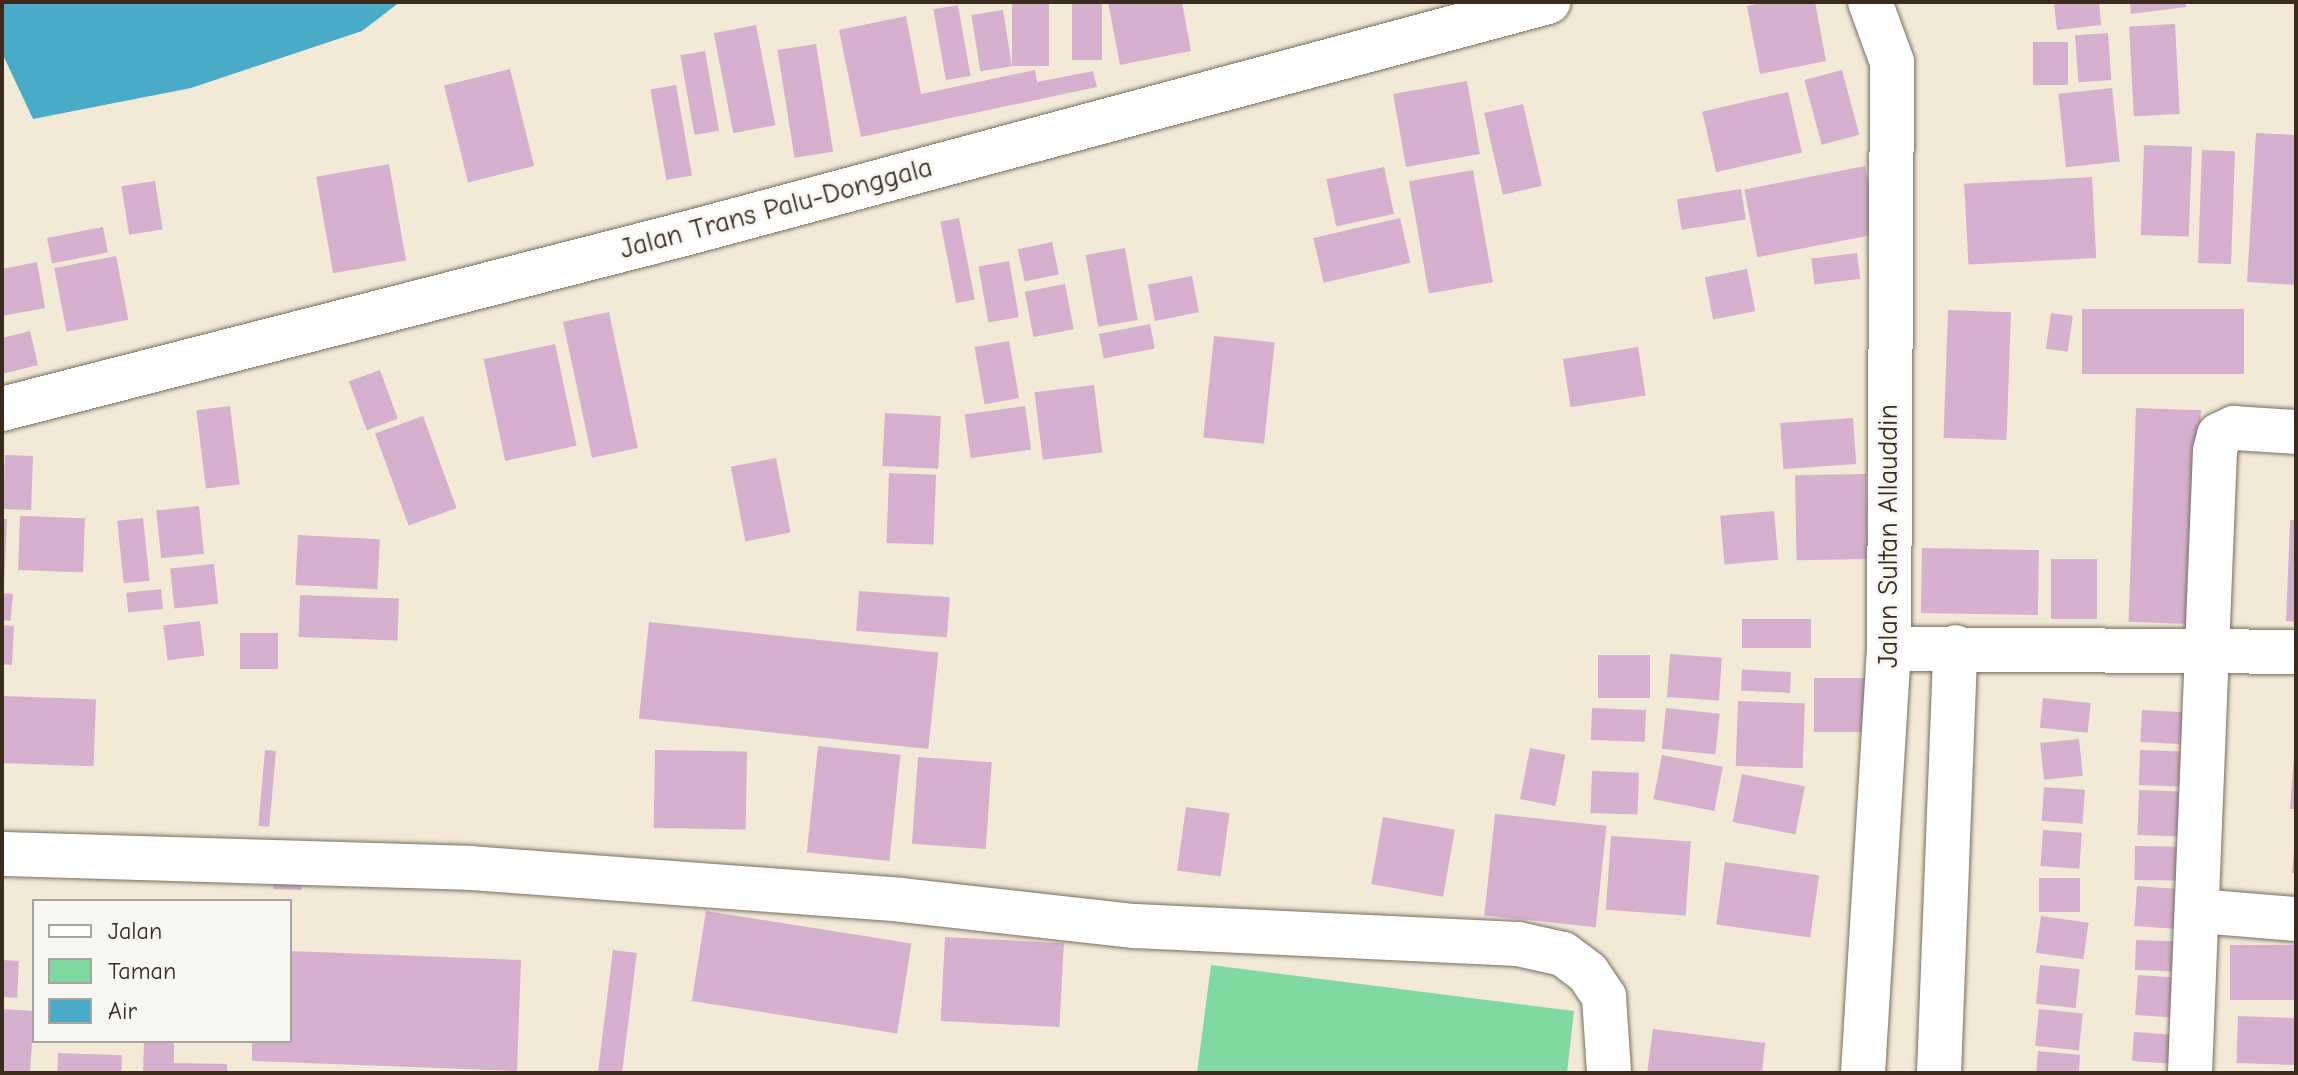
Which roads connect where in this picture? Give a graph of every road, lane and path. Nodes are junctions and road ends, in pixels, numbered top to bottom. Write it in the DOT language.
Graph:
graph roads {
  1 [pos="1548,2"];
  2 [pos="1870,2"];
  3 [pos="2,409"];
  4 [pos="2296,432"];
  5 [pos="1955,647"];
  6 [pos="1889,649"];
  7 [pos="2207,652"];
  8 [pos="2296,652"];
  9 [pos="2,854"];
  10 [pos="2198,911"];
  11 [pos="2296,919"];
  12 [pos="1609,1073"];
  13 [pos="1863,1073"];
  14 [pos="1939,1073"];
  15 [pos="2190,1073"];
  1 -- 3 [label="main road, Jalan Trans Palu-Donggala"];
  2 -- 6 [label="main road, Jalan Sultan Allauddin"];
  4 -- 7 [label="main road"];
  5 -- 6 [label="main road"];
  5 -- 7 [label="main road"];
  5 -- 14 [label="main road"];
  6 -- 13 [label="main road, Jalan Sultan Allauddin"];
  7 -- 8 [label="main road"];
  7 -- 10 [label="main road"];
  9 -- 12 [label="main road"];
  10 -- 11 [label="main road"];
  10 -- 15 [label="main road"];
}
